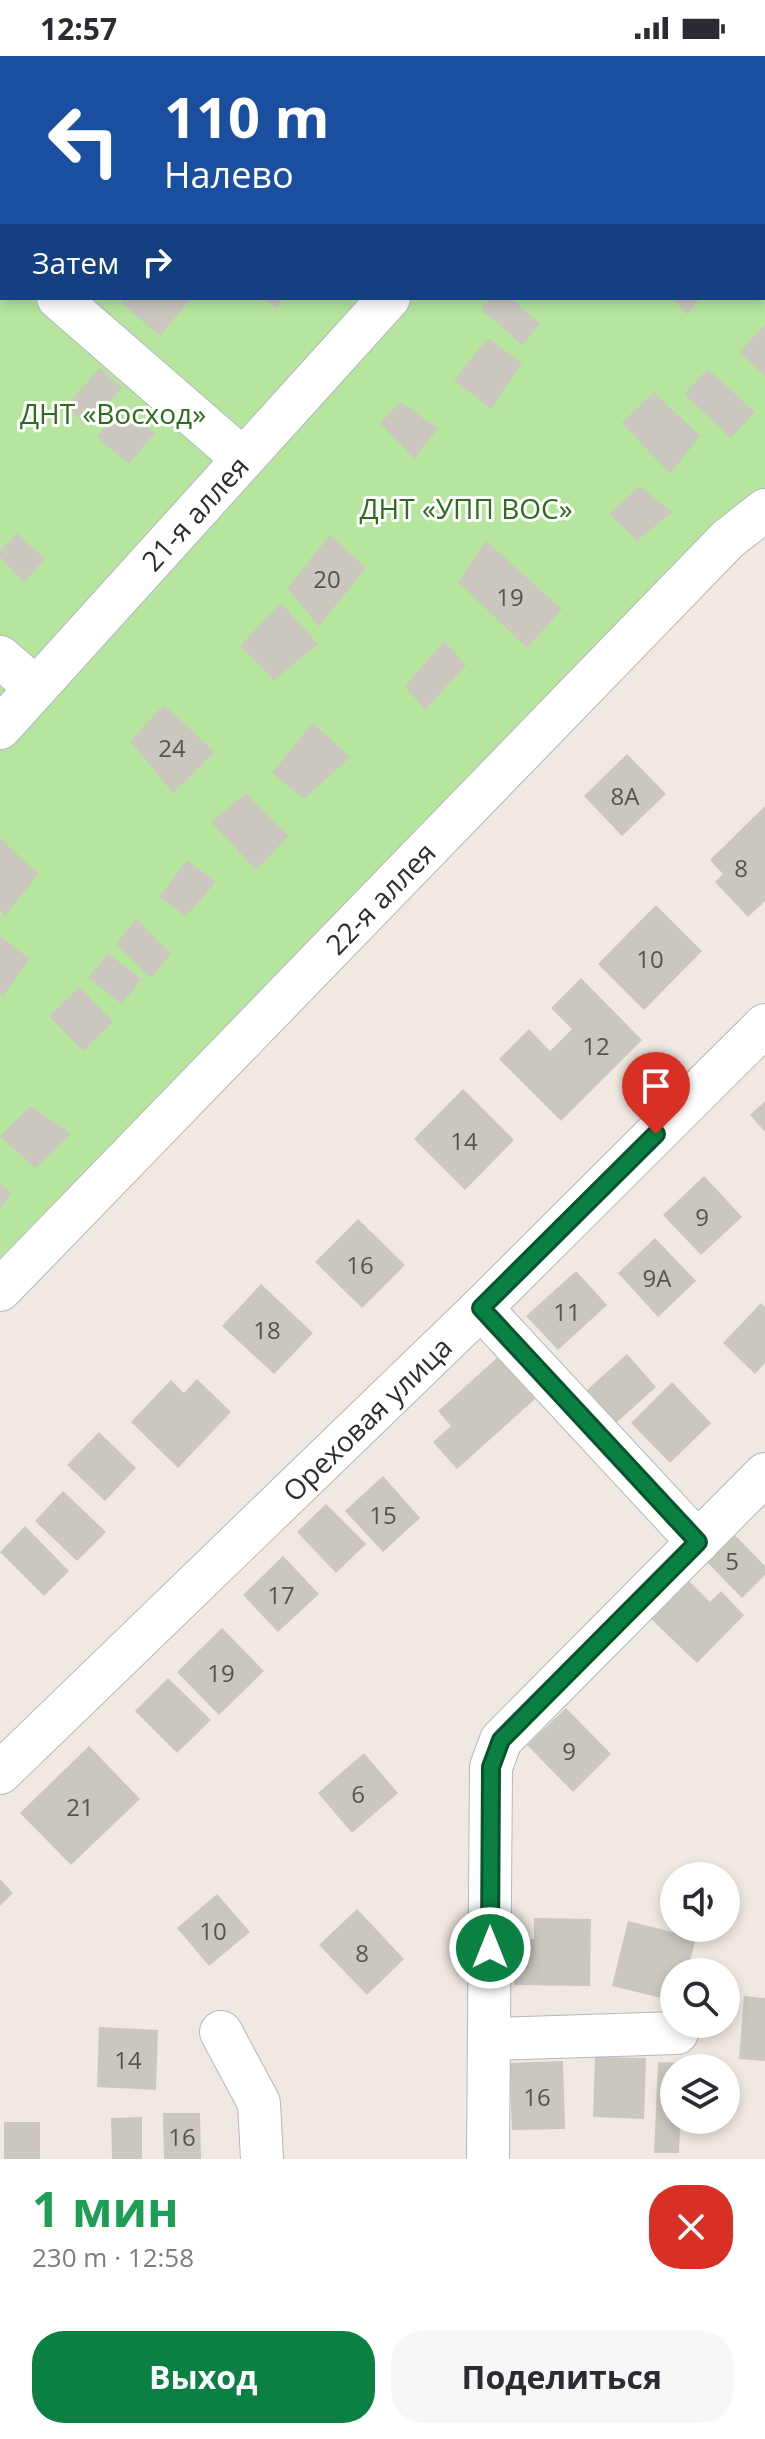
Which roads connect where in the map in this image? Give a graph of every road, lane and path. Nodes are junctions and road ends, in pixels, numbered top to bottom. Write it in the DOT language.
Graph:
graph roads {
  1 [pos="60,300"];
  2 [pos="387,300"];
  3 [pos="243,459"];
  4 [pos="765,510"];
  5 [pos="0,657"];
  6 [pos="36,688"];
  7 [pos="0,728"];
  8 [pos="765,1025"];
  9 [pos="0,1290"];
  10 [pos="481,1308"];
  11 [pos="765,1474"];
  12 [pos="698,1542"];
  13 [pos="0,1773"];
  14 [pos="221,2032"];
  15 [pos="660,2034"];
  16 [pos="489,2039"];
  17 [pos="262,2159"];
  18 [pos="488,2159"];
  1 -- 3 [label="street"];
  2 -- 3 [label="street, 21-я аллея"];
  3 -- 6 [label="street, 21-я аллея"];
  4 -- 9 [label="street, 22-я аллея"];
  5 -- 6 [label="street"];
  6 -- 7 [label="street, 21-я аллея"];
  8 -- 10 [label="street, Ореховая улица"];
  10 -- 12 [label="street"];
  10 -- 13 [label="street, Ореховая улица"];
  11 -- 12 [label="street"];
  12 -- 16 [label="street"];
  14 -- 17 [label="street"];
  15 -- 16 [label="street"];
  16 -- 18 [label="street"];
}
